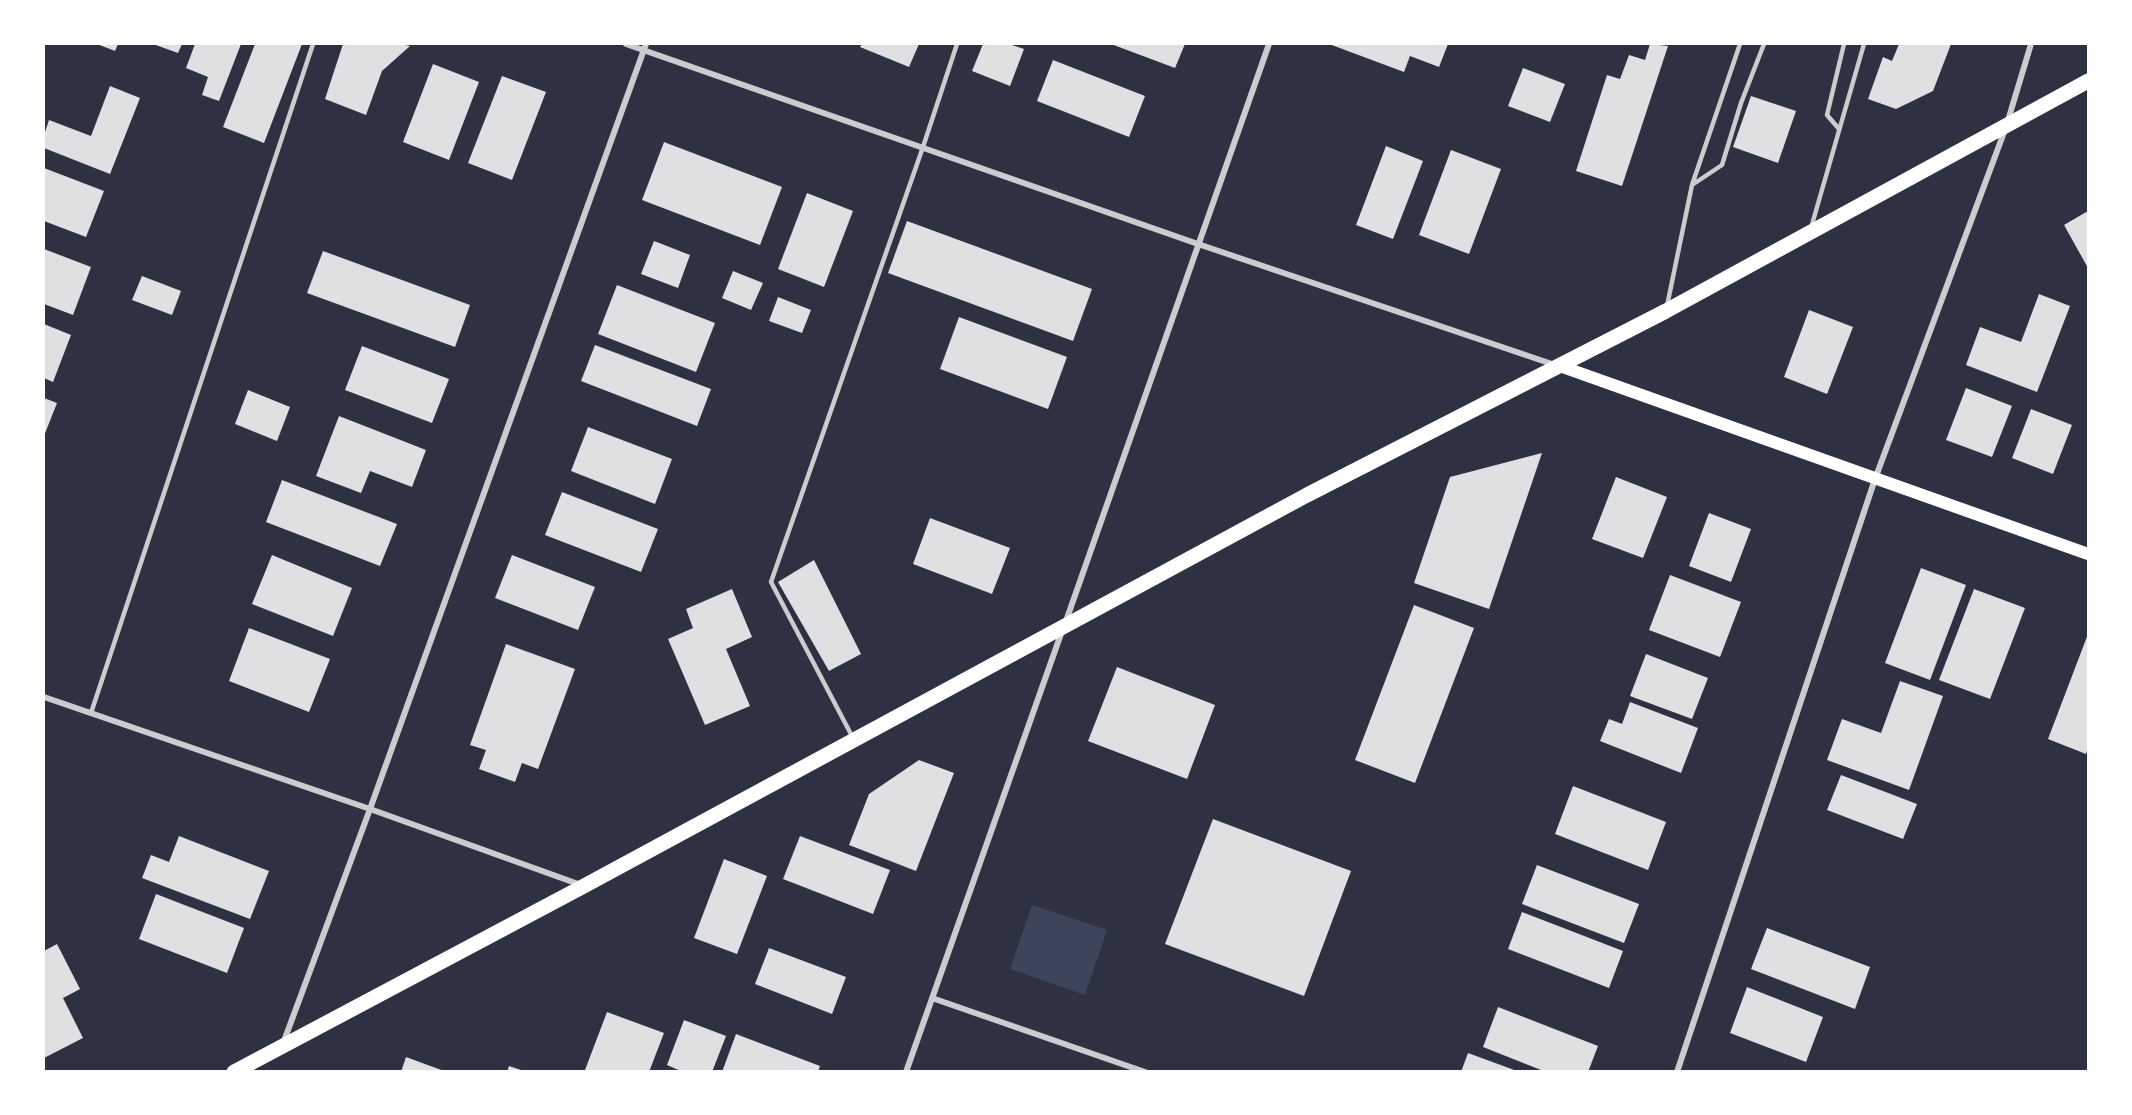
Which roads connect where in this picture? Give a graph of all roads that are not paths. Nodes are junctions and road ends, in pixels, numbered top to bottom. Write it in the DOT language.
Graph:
graph roads {
  1 [pos="313,44"];
  2 [pos="626,44"];
  3 [pos="957,44"];
  4 [pos="1269,44"];
  5 [pos="1740,44"];
  6 [pos="1764,44"];
  7 [pos="1844,44"];
  8 [pos="1864,44"];
  9 [pos="2031,44"];
  10 [pos="645,47"];
  11 [pos="2088,81"];
  12 [pos="2006,127"];
  13 [pos="1839,129"];
  14 [pos="923,147"];
  15 [pos="1692,185"];
  16 [pos="1809,233"];
  17 [pos="1198,244"];
  18 [pos="1666,311"];
  19 [pos="1560,366"];
  20 [pos="1875,479"];
  21 [pos="2088,554"];
  22 [pos="1064,627"];
  23 [pos="44,697"];
  24 [pos="91,713"];
  25 [pos="854,740"];
  26 [pos="370,809"];
  27 [pos="584,886"];
  28 [pos="932,998"];
  29 [pos="282,1046"];
  30 [pos="234,1071"];
  31 [pos="906,1071"];
  32 [pos="1145,1071"];
  33 [pos="1677,1071"];
  1 -- 24 [label="lane"];
  2 -- 10 [label="street"];
  3 -- 14 [label="lane"];
  4 -- 17 [label="street"];
  5 -- 15 [label="lane"];
  6 -- 15 [label="lane"];
  7 -- 13 [label="lane"];
  8 -- 13 [label="lane"];
  9 -- 12 [label="street"];
  10 -- 14 [label="street"];
  10 -- 26 [label="street"];
  11 -- 12 [label="main road"];
  12 -- 16 [label="main road"];
  12 -- 20 [label="street"];
  13 -- 16 [label="lane"];
  14 -- 17 [label="street"];
  14 -- 25 [label="lane"];
  15 -- 18 [label="lane"];
  16 -- 18 [label="main road"];
  17 -- 19 [label="street"];
  17 -- 22 [label="street"];
  18 -- 19 [label="main road"];
  19 -- 20 [label="main road"];
  19 -- 22 [label="main road"];
  20 -- 21 [label="main road"];
  20 -- 33 [label="street"];
  22 -- 25 [label="main road"];
  22 -- 28 [label="street"];
  23 -- 24 [label="street"];
  24 -- 26 [label="street"];
  25 -- 27 [label="main road"];
  26 -- 27 [label="street"];
  26 -- 29 [label="street"];
  27 -- 29 [label="main road"];
  28 -- 31 [label="street"];
  28 -- 32 [label="street"];
  29 -- 30 [label="main road"];
}
